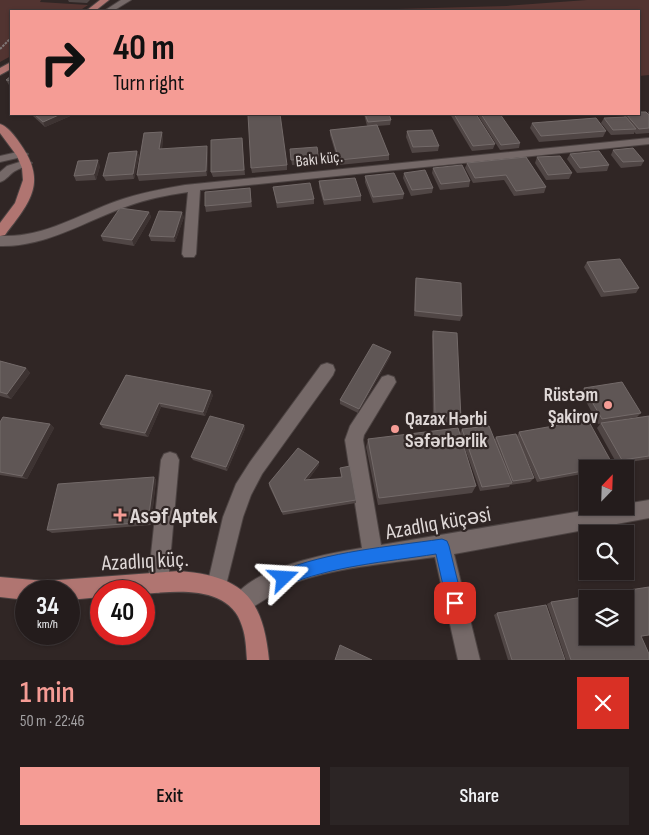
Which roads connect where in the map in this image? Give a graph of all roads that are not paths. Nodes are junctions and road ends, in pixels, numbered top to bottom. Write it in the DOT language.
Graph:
graph roads {
  1 [pos="105,0"];
  2 [pos="127,0"];
  3 [pos="91,10"];
  4 [pos="110,10"];
  5 [pos="0,126"];
  6 [pos="649,141"];
  7 [pos="0,159"];
  8 [pos="24,159"];
  9 [pos="0,178"];
  10 [pos="194,187"];
  11 [pos="0,232"];
  12 [pos="0,241"];
  13 [pos="189,254"];
  14 [pos="327,370"];
  15 [pos="388,382"];
  16 [pos="170,460"];
  17 [pos="649,509"];
  18 [pos="442,546"];
  19 [pos="373,557"];
  20 [pos="158,582"];
  21 [pos="217,586"];
  22 [pos="0,587"];
  23 [pos="15,588"];
  24 [pos="80,588"];
  25 [pos="242,602"];
  26 [pos="258,660"];
  27 [pos="469,660"];
  1 -- 3 [label="main road"];
  2 -- 4 [label="street"];
  5 -- 8 [label="main road"];
  6 -- 10 [label="street, Bakı küç."];
  7 -- 8 [label="street"];
  8 -- 9 [label="street"];
  8 -- 11 [label="main road"];
  10 -- 12 [label="street, Bakı küç."];
  10 -- 13 [label="street"];
  14 -- 21 [label="street"];
  15 -- 19 [label="street"];
  16 -- 20 [label="street"];
  17 -- 18 [label="street, Azadlıq küçəsi"];
  18 -- 19 [label="street, Azadlıq küçəsi"];
  18 -- 27 [label="street"];
  19 -- 25 [label="street, Azadlıq küçəsi"];
  20 -- 21 [label="main road, Azadlıq küç."];
  20 -- 24 [label="main road, Azadlıq küç."];
  21 -- 25 [label="main road, Azadlıq küç."];
  22 -- 23 [label="main road, Azadlıq küç."];
  25 -- 26 [label="main road"];
}
